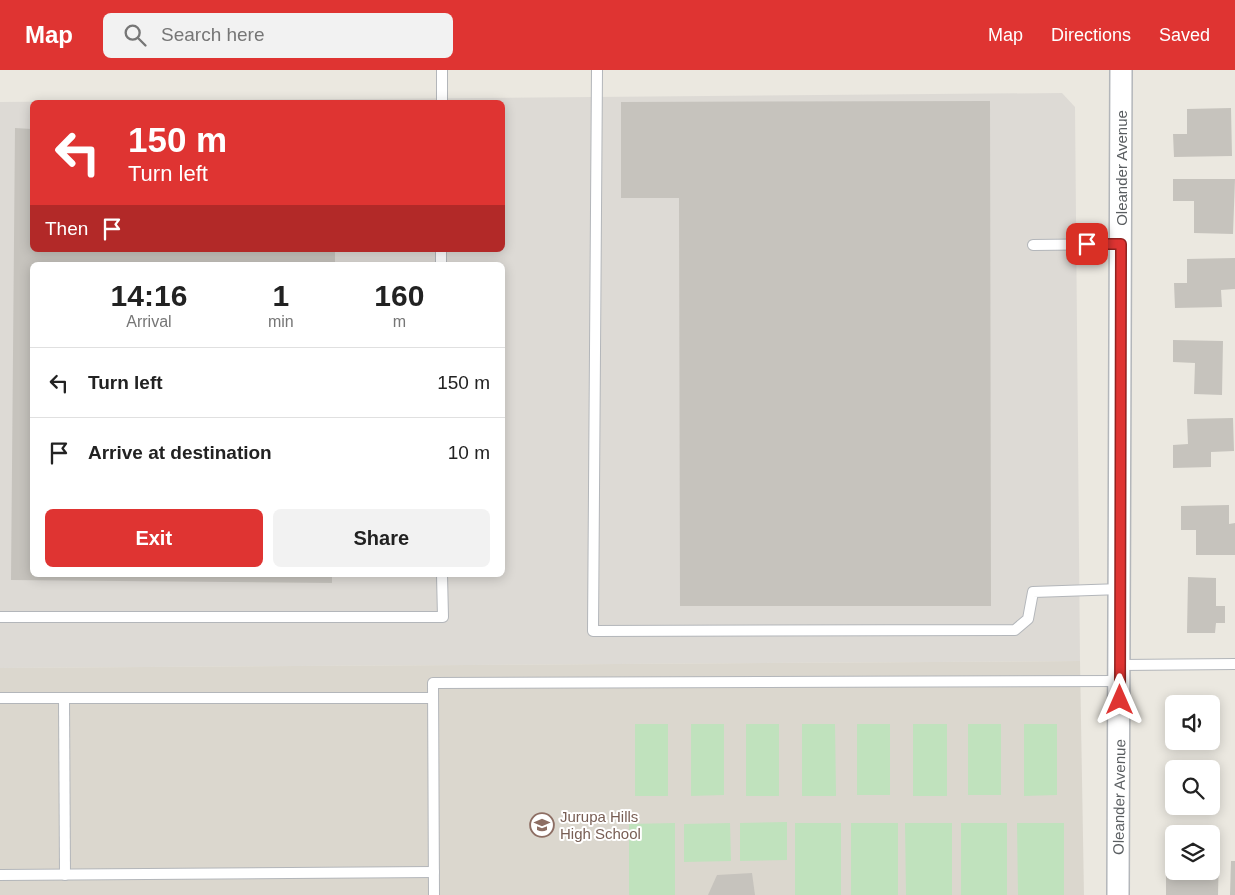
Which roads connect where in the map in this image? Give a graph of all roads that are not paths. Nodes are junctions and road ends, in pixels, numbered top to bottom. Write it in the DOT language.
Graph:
graph roads {
  1 [pos="442,70"];
  2 [pos="597,70"];
  3 [pos="1121,70"];
  4 [pos="442,100"];
  5 [pos="1121,244"];
  6 [pos="1033,245"];
  7 [pos="442,577"];
  8 [pos="1120,589"];
  9 [pos="0,617"];
  10 [pos="1235,664"];
  11 [pos="1120,673"];
  12 [pos="0,698"];
  13 [pos="64,698"];
  14 [pos="433,698"];
  15 [pos="434,872"];
  16 [pos="0,875"];
  17 [pos="64,875"];
  18 [pos="434,895"];
  19 [pos="1118,895"];
  1 -- 4 [label="lane"];
  2 -- 8 [label="lane"];
  3 -- 5 [label="street, Oleander Avenue"];
  5 -- 6 [label="lane"];
  5 -- 8 [label="street, Oleander Avenue"];
  7 -- 9 [label="lane"];
  8 -- 11 [label="street, Oleander Avenue"];
  10 -- 11 [label="lane"];
  11 -- 14 [label="lane"];
  11 -- 19 [label="street, Oleander Avenue"];
  12 -- 13 [label="lane"];
  13 -- 14 [label="lane"];
  13 -- 17 [label="lane"];
  14 -- 15 [label="lane"];
  15 -- 17 [label="lane"];
  15 -- 18 [label="lane"];
  16 -- 17 [label="lane"];
}
